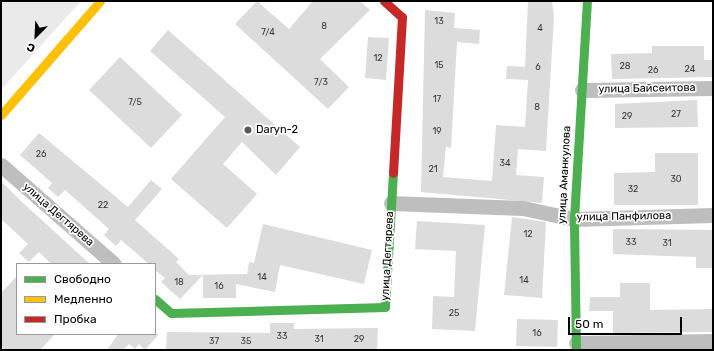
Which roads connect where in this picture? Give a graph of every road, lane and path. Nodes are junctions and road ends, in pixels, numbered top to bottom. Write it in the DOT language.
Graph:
graph roads {
  1 [pos="100,1"];
  2 [pos="384,1"];
  3 [pos="587,1"];
  4 [pos="713,88"];
  5 [pos="582,90"];
  6 [pos="1,115"];
  7 [pos="1,165"];
  8 [pos="391,204"];
  9 [pos="713,215"];
  10 [pos="574,219"];
  11 [pos="113,263"];
  12 [pos="156,300"];
  13 [pos="713,341"];
  14 [pos="576,347"];
  1 -- 6 [label="street"];
  2 -- 8 [label="street, улица Дегтярева"];
  3 -- 5 [label="street, улица Аманкулова"];
  4 -- 5 [label="street, улица Байсеитова"];
  5 -- 10 [label="street, улица Аманкулова"];
  7 -- 11 [label="street, улица Дегтярева"];
  8 -- 10 [label="street, улица Панфилова"];
  8 -- 12 [label="street, улица Дегтярева"];
  9 -- 10 [label="street, улица Панфилова"];
  10 -- 14 [label="street, улица Аманкулова"];
  13 -- 14 [label="street"];
}
